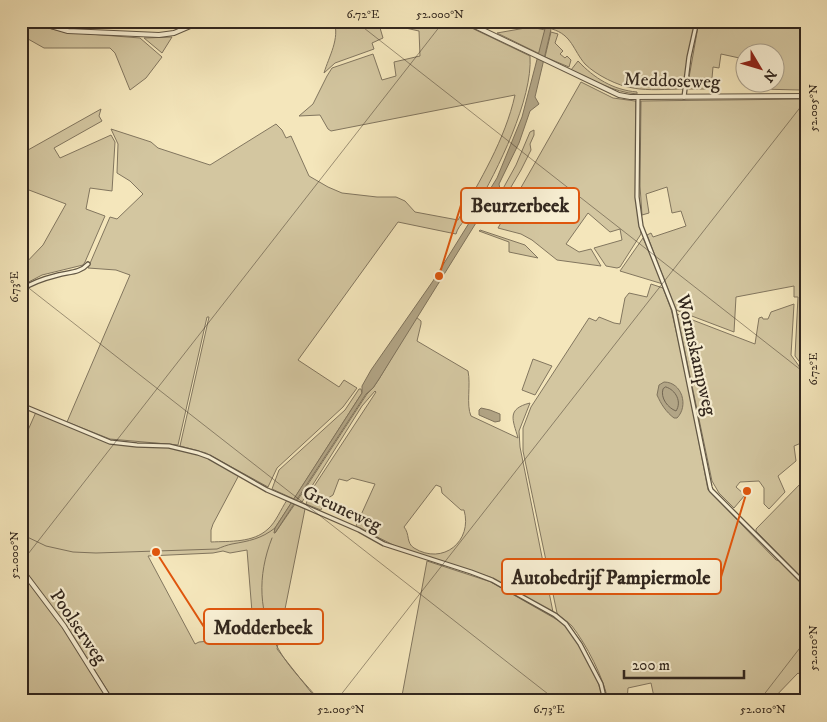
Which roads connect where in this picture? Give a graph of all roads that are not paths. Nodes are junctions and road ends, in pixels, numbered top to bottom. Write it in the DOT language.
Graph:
graph roads {
  1 [pos="34,21"];
  2 [pos="202,21"];
  3 [pos="464,21"];
  4 [pos="697,21"];
  5 [pos="806,96"];
  6 [pos="638,97"];
  7 [pos="684,97"];
  8 [pos="88,264"];
  9 [pos="21,290"];
  10 [pos="21,360"];
  11 [pos="21,377"];
  12 [pos="21,404"];
  13 [pos="21,569"];
  14 [pos="806,585"];
  15 [pos="111,701"];
  16 [pos="605,701"];
  1 -- 2 [label="street"];
  3 -- 6 [label="street, Meddoseweg"];
  4 -- 7 [label="street"];
  5 -- 7 [label="street, Meddoseweg"];
  6 -- 7 [label="street, Meddoseweg"];
  6 -- 14 [label="street, Wormskampweg"];
  8 -- 9 [label="street"];
  10 -- 11 [label="street"];
  12 -- 16 [label="street, Greuneweg"];
  13 -- 15 [label="street, Poolserweg"];
}
